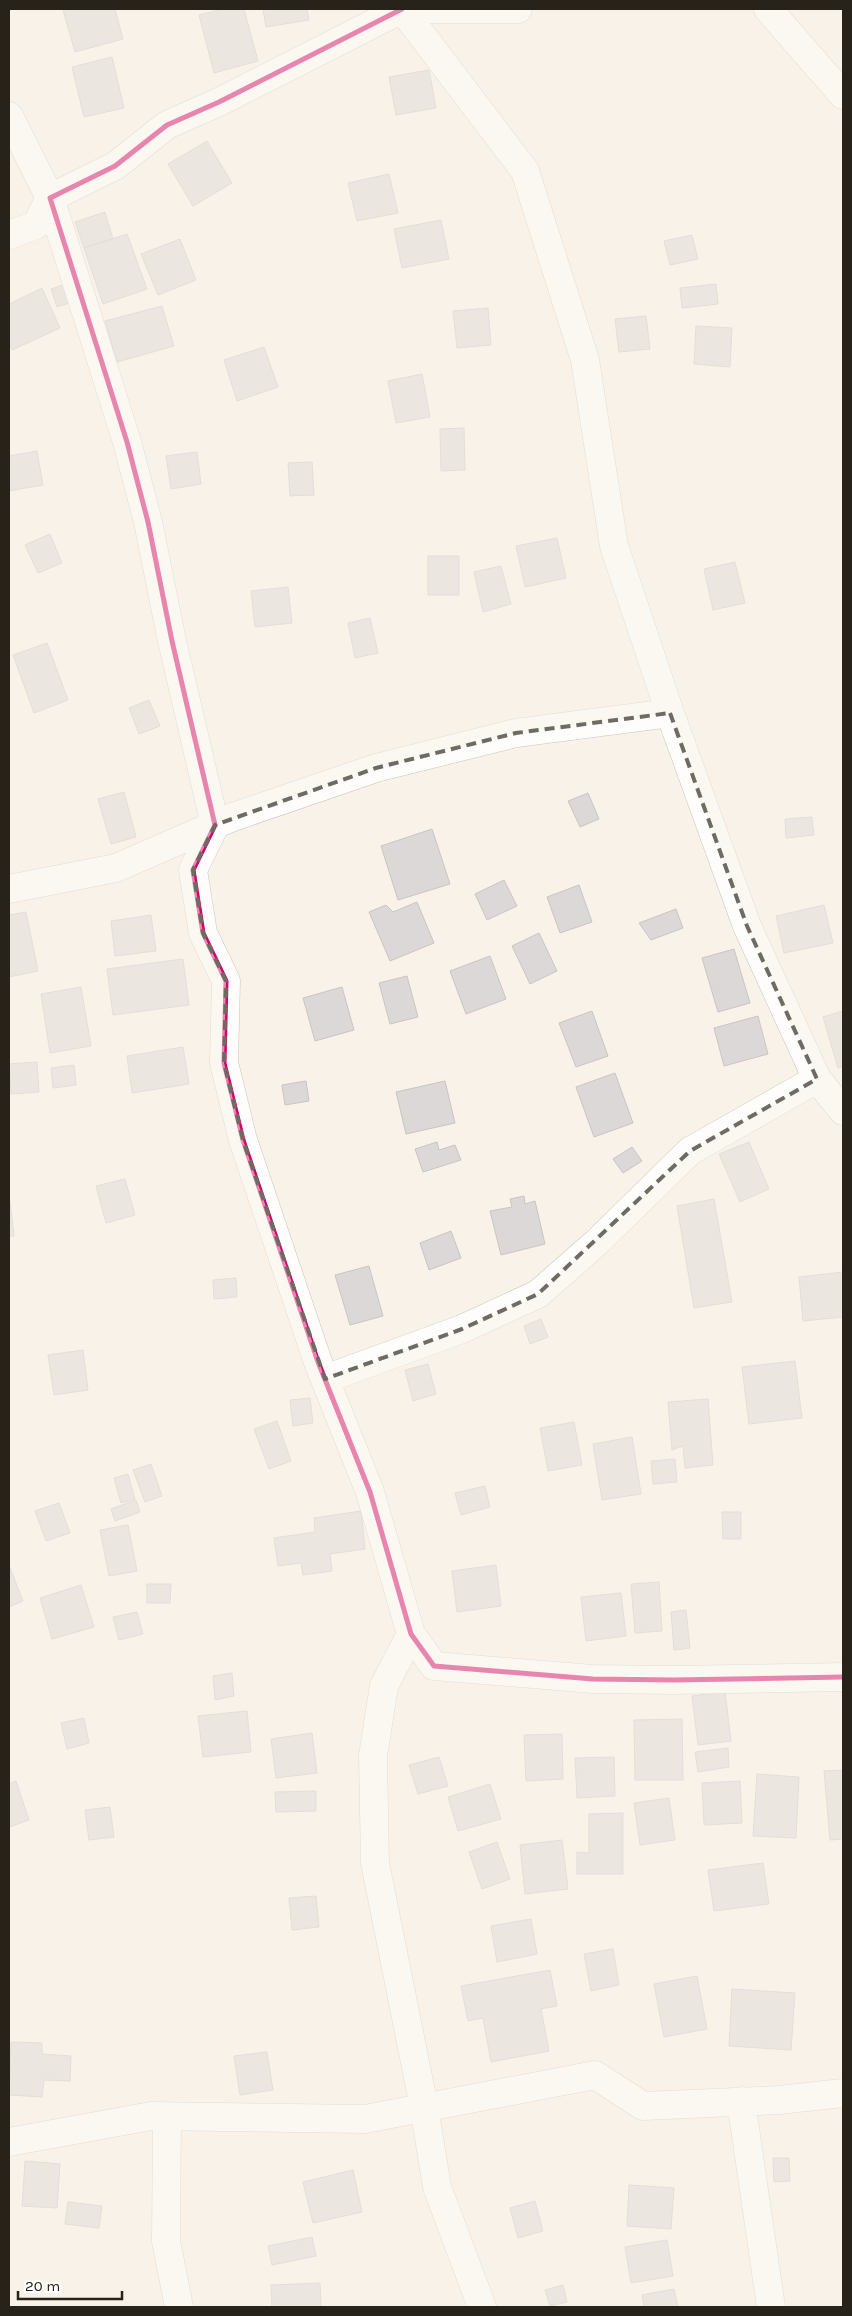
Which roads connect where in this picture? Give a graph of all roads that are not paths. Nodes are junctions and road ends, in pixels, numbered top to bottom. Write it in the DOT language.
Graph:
graph roads {
  1 [pos="402,9"];
  2 [pos="408,9"];
  3 [pos="518,9"];
  4 [pos="768,9"];
  5 [pos="843,95"];
  6 [pos="9,116"];
  7 [pos="50,198"];
  8 [pos="9,235"];
  9 [pos="670,712"];
  10 [pos="215,825"];
  11 [pos="9,889"];
  12 [pos="816,1079"];
  13 [pos="843,1111"];
  14 [pos="326,1380"];
  15 [pos="411,1634"];
  16 [pos="843,1677"];
  17 [pos="843,2093"];
  18 [pos="741,2101"];
  19 [pos="424,2107"];
  20 [pos="167,2116"];
  21 [pos="9,2142"];
  22 [pos="179,2307"];
  23 [pos="482,2307"];
  24 [pos="771,2307"];
  1 -- 7 [label="street"];
  1 -- 9 [label="street"];
  2 -- 3 [label="street"];
  4 -- 5 [label="street"];
  6 -- 7 [label="street"];
  7 -- 8 [label="street"];
  7 -- 10 [label="street"];
  9 -- 10 [label="street"];
  9 -- 12 [label="street"];
  10 -- 11 [label="street"];
  10 -- 14 [label="street"];
  12 -- 13 [label="street"];
  12 -- 14 [label="street"];
  14 -- 15 [label="street"];
  15 -- 16 [label="street"];
  15 -- 19 [label="street"];
  17 -- 18 [label="street"];
  18 -- 19 [label="street"];
  18 -- 24 [label="street"];
  19 -- 20 [label="street"];
  19 -- 23 [label="street"];
  20 -- 21 [label="street"];
  20 -- 22 [label="street"];
}
